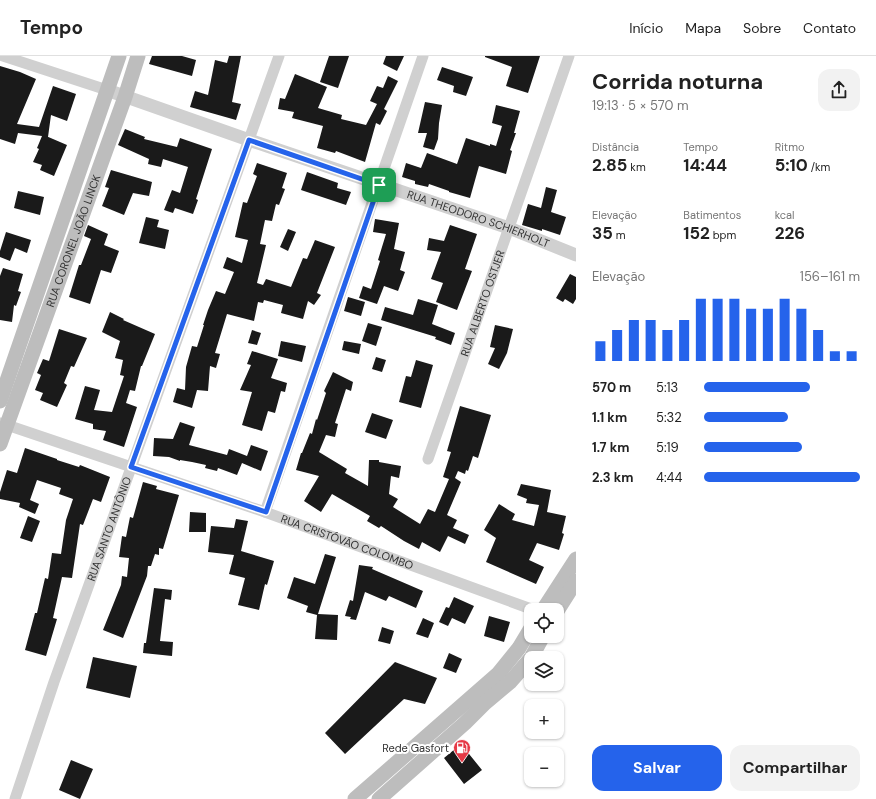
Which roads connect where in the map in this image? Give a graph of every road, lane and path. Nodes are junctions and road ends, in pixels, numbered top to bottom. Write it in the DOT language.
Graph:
graph roads {
  1 [pos="3,56"];
  2 [pos="118,56"];
  3 [pos="138,56"];
  4 [pos="279,56"];
  5 [pos="423,56"];
  6 [pos="569,56"];
  7 [pos="107,90"];
  8 [pos="125,97"];
  9 [pos="249,140"];
  10 [pos="379,185"];
  11 [pos="509,228"];
  12 [pos="576,254"];
  13 [pos="0,401"];
  14 [pos="3,424"];
  15 [pos="0,444"];
  16 [pos="428,460"];
  17 [pos="131,467"];
  18 [pos="266,512"];
  19 [pos="576,559"];
  20 [pos="576,581"];
  21 [pos="548,603"];
  22 [pos="562,603"];
  23 [pos="524,606"];
  24 [pos="524,640"];
  25 [pos="539,643"];
  26 [pos="420,742"];
  27 [pos="431,753"];
  28 [pos="15,799"];
  29 [pos="355,799"];
  30 [pos="379,799"];
  1 -- 7 [label="street"];
  2 -- 7 [label="main road, RUA CORONEL JOÃO LINCK"];
  3 -- 8 [label="main road, RUA CORONEL JOÃO LINCK"];
  4 -- 9 [label="street, RUA SANTO ANTÔNIO"];
  5 -- 10 [label="street"];
  6 -- 11 [label="street, RUA ALBERTO OSTJER"];
  7 -- 8 [label="street, RUA THEODORO SCHIERHOLT"];
  7 -- 13 [label="main road, RUA CORONEL JOÃO LINCK"];
  8 -- 9 [label="street, RUA THEODORO SCHIERHOLT"];
  8 -- 14 [label="main road, RUA CORONEL JOÃO LINCK"];
  9 -- 10 [label="street, RUA THEODORO SCHIERHOLT"];
  9 -- 17 [label="street, RUA SANTO ANTÔNIO"];
  10 -- 11 [label="street, RUA THEODORO SCHIERHOLT"];
  10 -- 18 [label="street"];
  11 -- 12 [label="street, RUA THEODORO SCHIERHOLT"];
  11 -- 16 [label="street, RUA ALBERTO OSTJER"];
  14 -- 15 [label="main road, RUA CORONEL JOÃO LINCK"];
  14 -- 17 [label="street, RUA CRISTÓVÃO COLOMBO"];
  17 -- 18 [label="street, RUA CRISTÓVÃO COLOMBO"];
  17 -- 28 [label="street, RUA SANTO ANTÔNIO"];
  18 -- 23 [label="street, RUA CRISTÓVÃO COLOMBO"];
  19 -- 21 [label="main road"];
  20 -- 22 [label="main road"];
  24 -- 26 [label="main road"];
  25 -- 27 [label="main road"];
  26 -- 27 [label="main road"];
  26 -- 29 [label="main road"];
  27 -- 30 [label="main road"];
}
